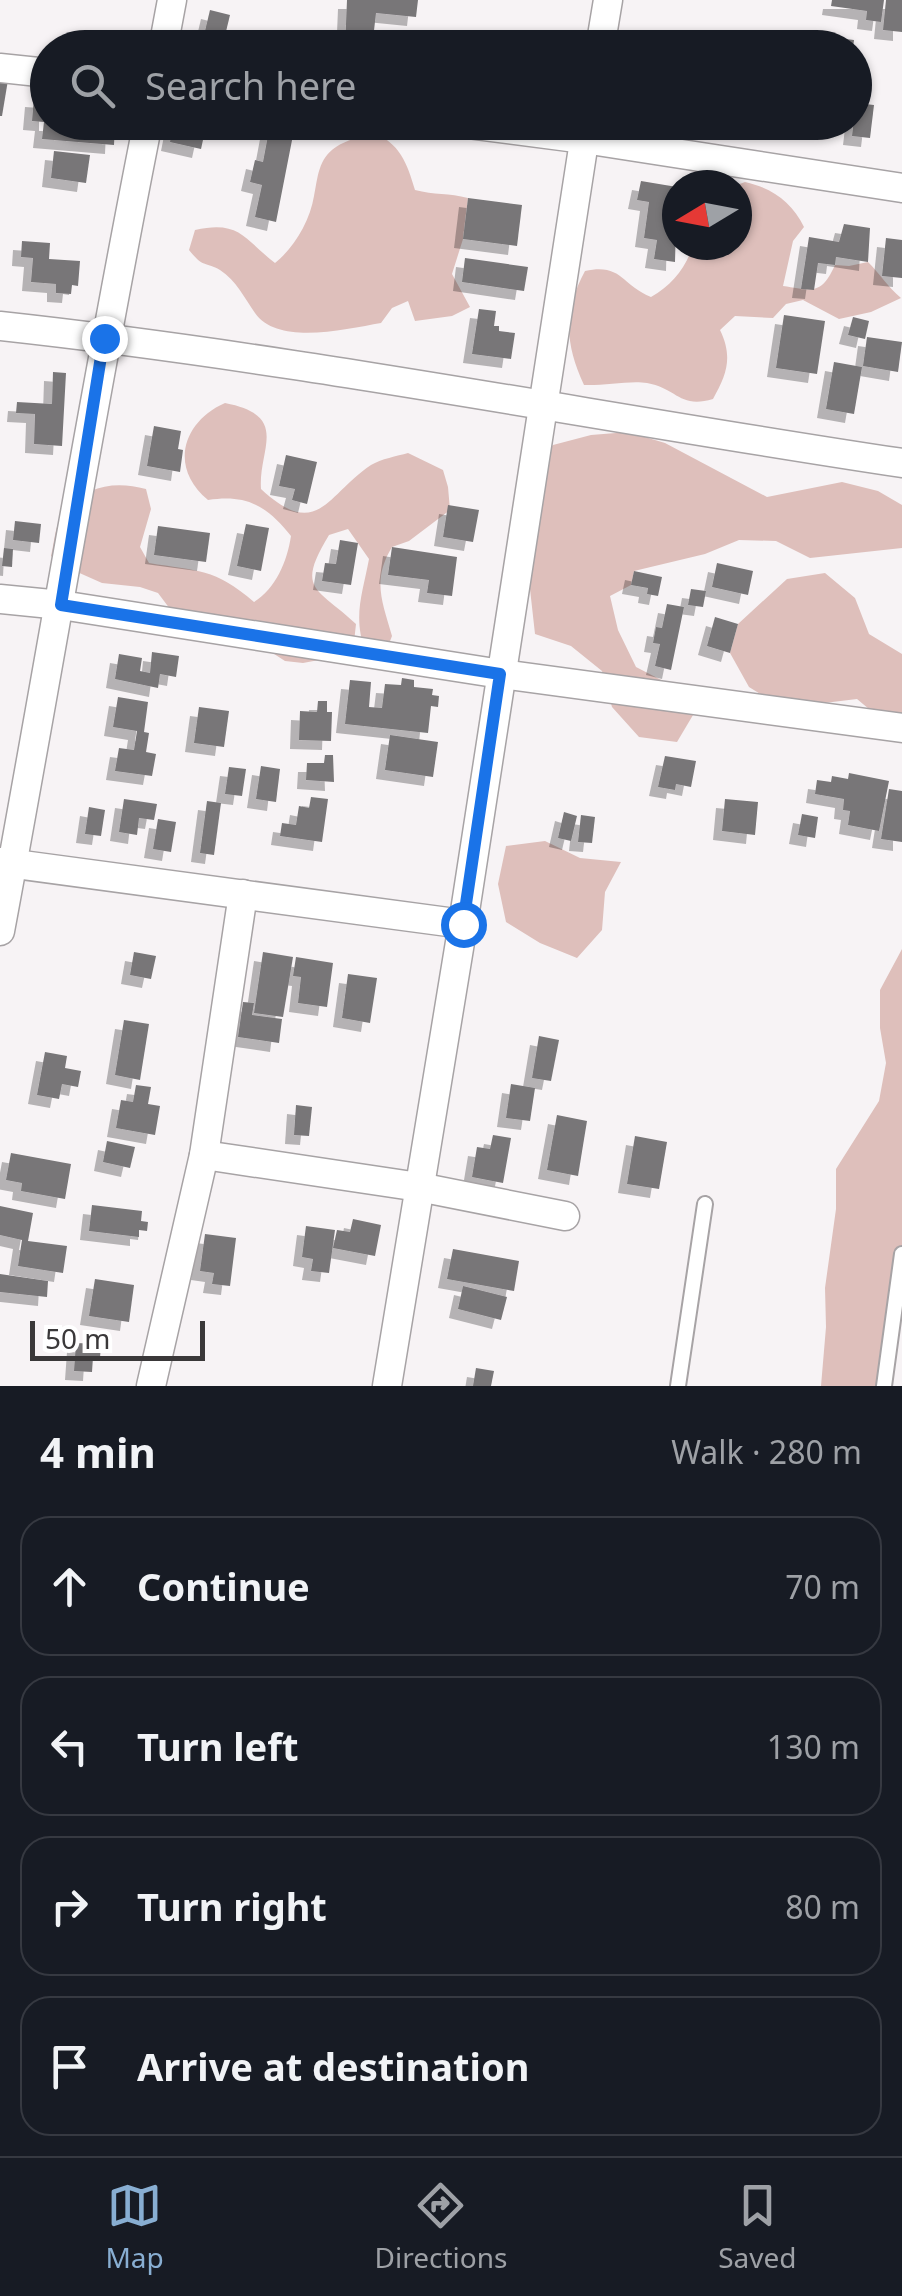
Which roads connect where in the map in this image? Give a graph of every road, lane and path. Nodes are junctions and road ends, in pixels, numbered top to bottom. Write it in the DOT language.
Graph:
graph roads {
  1 [pos="172,0"];
  2 [pos="608,0"];
  3 [pos="166,30"];
  4 [pos="603,30"];
  5 [pos="0,68"];
  6 [pos="30,71"];
  7 [pos="144,140"];
  8 [pos="584,140"];
  9 [pos="635,140"];
  10 [pos="902,188"];
  11 [pos="0,326"];
  12 [pos="104,338"];
  13 [pos="542,403"];
  14 [pos="902,463"];
  15 [pos="0,599"];
  16 [pos="61,605"];
  17 [pos="500,674"];
  18 [pos="902,728"];
  19 [pos="6,862"];
  20 [pos="243,894"];
  21 [pos="463,924"];
  22 [pos="0,931"];
  23 [pos="204,1155"];
  24 [pos="419,1187"];
  25 [pos="705,1204"];
  26 [pos="565,1216"];
  27 [pos="902,1254"];
  28 [pos="151,1386"];
  29 [pos="387,1386"];
  30 [pos="678,1386"];
  31 [pos="884,1386"];
  1 -- 3 [label="street"];
  2 -- 4 [label="street"];
  5 -- 6 [label="street"];
  7 -- 12 [label="street"];
  8 -- 13 [label="street"];
  9 -- 10 [label="street"];
  11 -- 12 [label="street"];
  12 -- 13 [label="street"];
  12 -- 16 [label="street"];
  13 -- 14 [label="street"];
  13 -- 17 [label="street"];
  15 -- 16 [label="street"];
  16 -- 17 [label="street"];
  16 -- 19 [label="street"];
  17 -- 18 [label="street"];
  17 -- 21 [label="street"];
  19 -- 20 [label="street"];
  19 -- 22 [label="street"];
  20 -- 21 [label="street"];
  20 -- 23 [label="street"];
  21 -- 24 [label="street"];
  23 -- 24 [label="street"];
  23 -- 28 [label="street"];
  24 -- 26 [label="street"];
  24 -- 29 [label="street"];
  25 -- 30 [label="lane"];
  27 -- 31 [label="lane"];
}
